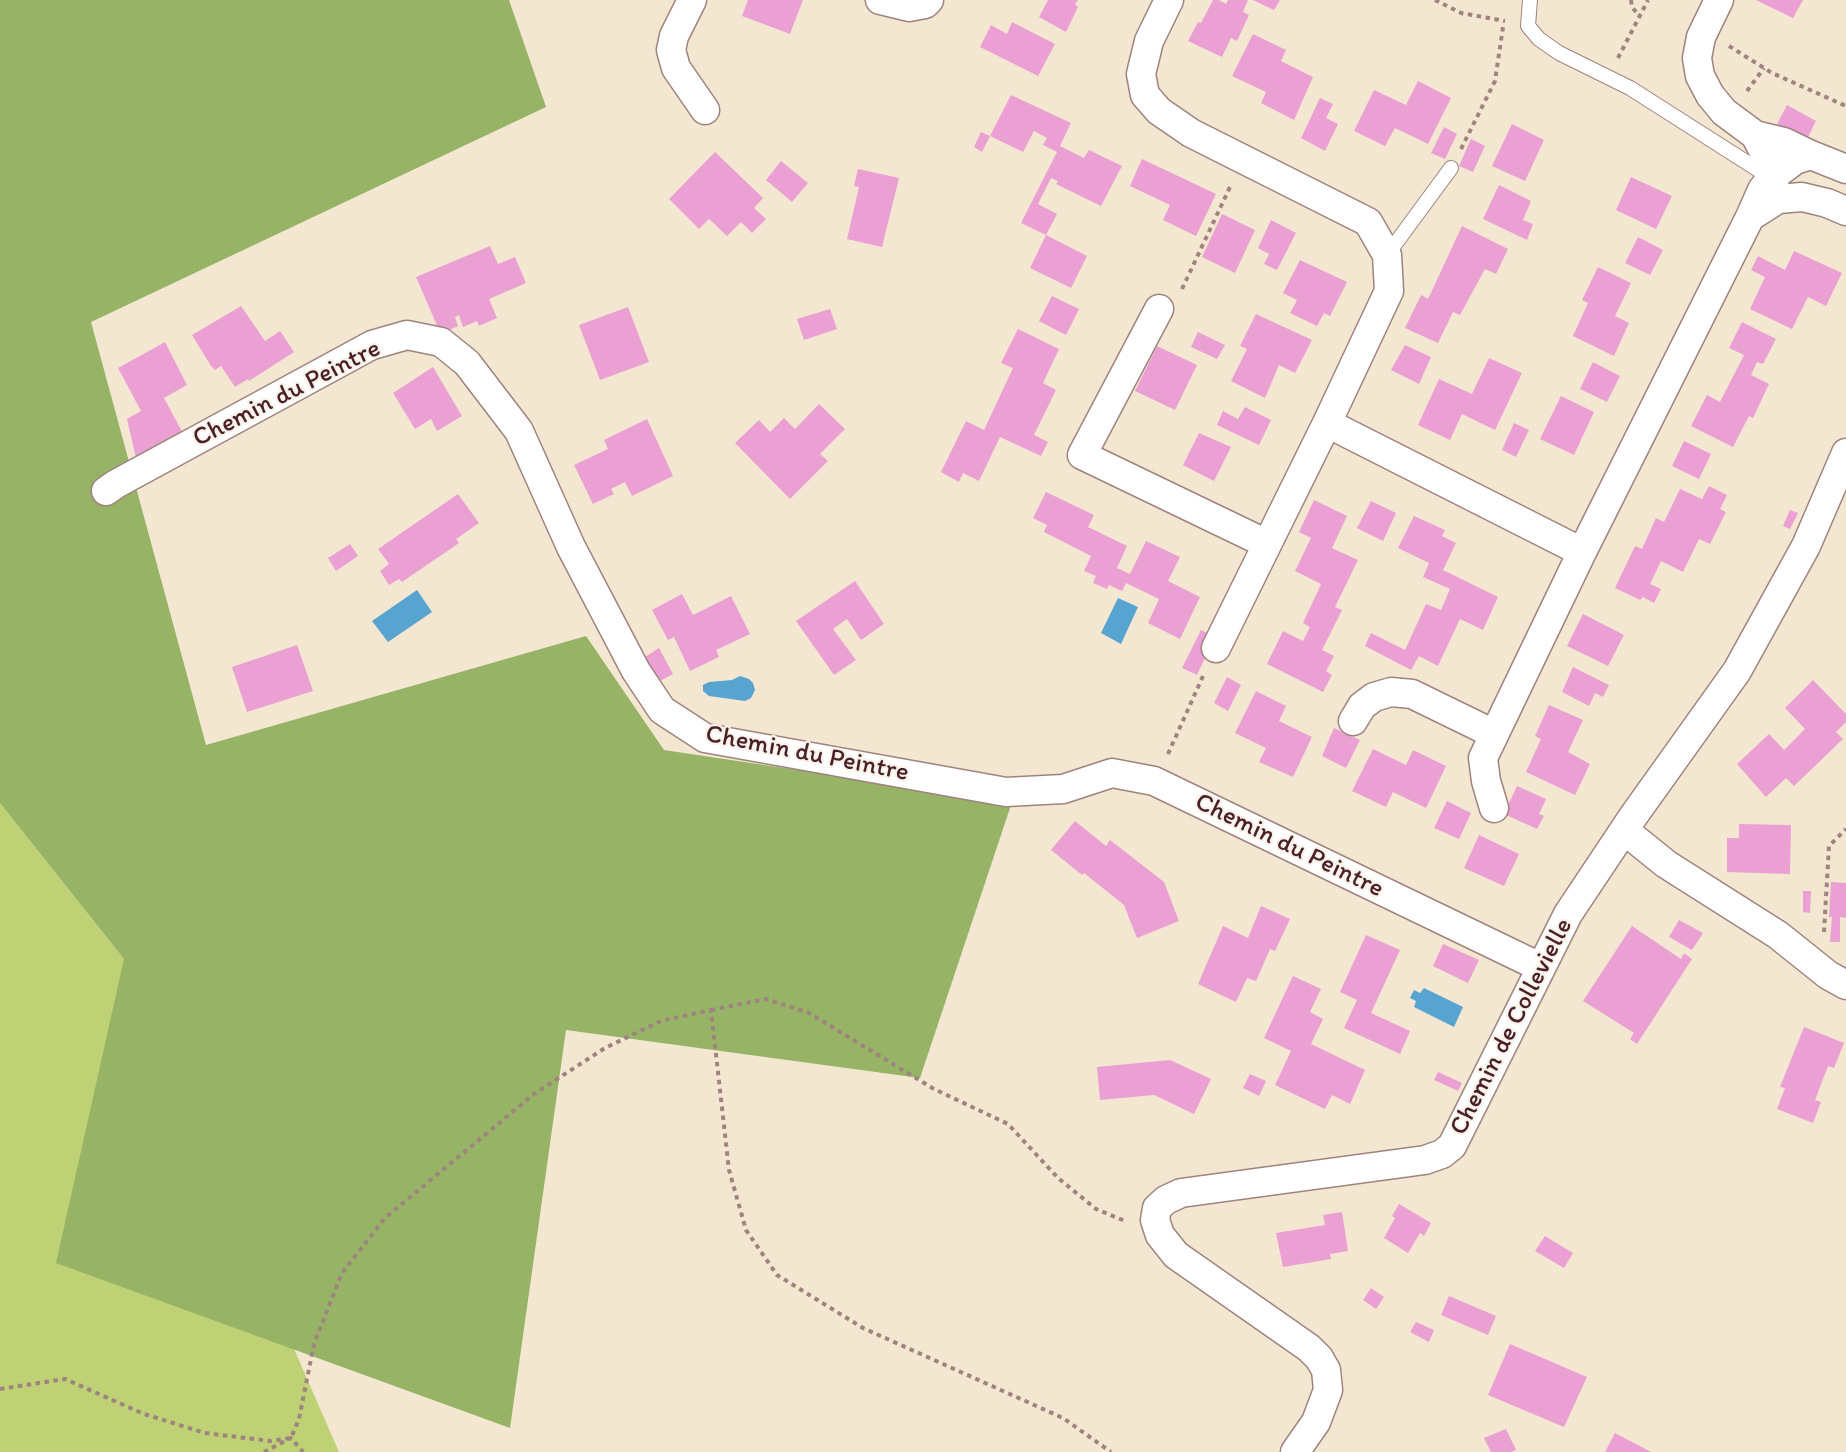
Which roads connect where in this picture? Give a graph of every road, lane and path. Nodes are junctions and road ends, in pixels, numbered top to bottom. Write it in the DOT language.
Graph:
graph roads {
  1 [pos="692,0"];
  2 [pos="880,0"];
  3 [pos="929,0"];
  4 [pos="1169,0"];
  5 [pos="1435,0"];
  6 [pos="1530,0"];
  7 [pos="1631,0"];
  8 [pos="1648,0"];
  9 [pos="1719,0"];
  10 [pos="1640,17"];
  11 [pos="1504,21"];
  12 [pos="1528,26"];
  13 [pos="1704,31"];
  14 [pos="1608,77"];
  15 [pos="1846,106"];
  16 [pos="705,110"];
  17 [pos="1755,135"];
  18 [pos="1811,155"];
  19 [pos="1243,159"];
  20 [pos="1451,168"];
  21 [pos="1846,169"];
  22 [pos="1774,188"];
  23 [pos="1846,211"];
  24 [pos="1387,255"];
  25 [pos="1159,309"];
  26 [pos="1327,423"];
  27 [pos="1846,453"];
  28 [pos="106,491"];
  29 [pos="1268,544"];
  30 [pos="1582,552"];
  31 [pos="1216,648"];
  32 [pos="1353,721"];
  33 [pos="1494,734"];
  34 [pos="1170,751"];
  35 [pos="1494,808"];
  36 [pos="1846,829"];
  37 [pos="1624,830"];
  38 [pos="1540,967"];
  39 [pos="1820,969"];
  40 [pos="1846,985"];
  41 [pos="711,1010"];
  42 [pos="1160,1234"];
  43 [pos="0,1389"];
  44 [pos="291,1438"];
  45 [pos="264,1452"];
  46 [pos="303,1452"];
  47 [pos="1111,1452"];
  48 [pos="1295,1452"];
  1 -- 16 [label="street"];
  2 -- 3 [label="street"];
  4 -- 19 [label="street"];
  5 -- 11 [label="path"];
  6 -- 12 [label="lane"];
  7 -- 10 [label="path"];
  8 -- 10 [label="path"];
  9 -- 13 [label="street"];
  10 -- 14 [label="path"];
  11 -- 12 [label="path"];
  11 -- 20 [label="path"];
  12 -- 14 [label="lane"];
  13 -- 15 [label="path"];
  13 -- 17 [label="street"];
  14 -- 22 [label="lane"];
  17 -- 18 [label="street"];
  17 -- 22 [label="street"];
  18 -- 21 [label="street"];
  18 -- 22 [label="street"];
  19 -- 24 [label="street"];
  19 -- 25 [label="path"];
  20 -- 24 [label="lane"];
  22 -- 23 [label="street"];
  22 -- 30 [label="street"];
  24 -- 26 [label="street"];
  25 -- 29 [label="street"];
  26 -- 29 [label="street"];
  26 -- 30 [label="street"];
  27 -- 37 [label="street, Chemin de Collevielle"];
  28 -- 38 [label="street, Chemin du Peintre"];
  29 -- 31 [label="street"];
  30 -- 33 [label="street"];
  31 -- 34 [label="path"];
  32 -- 33 [label="street"];
  33 -- 35 [label="street"];
  36 -- 39 [label="path"];
  37 -- 38 [label="street, Chemin de Collevielle"];
  37 -- 39 [label="street"];
  38 -- 42 [label="street, Chemin de Collevielle"];
  39 -- 40 [label="street"];
  41 -- 42 [label="path"];
  41 -- 44 [label="path"];
  41 -- 47 [label="path"];
  42 -- 48 [label="street"];
  43 -- 44 [label="path"];
  44 -- 45 [label="path"];
  44 -- 46 [label="path"];
}
